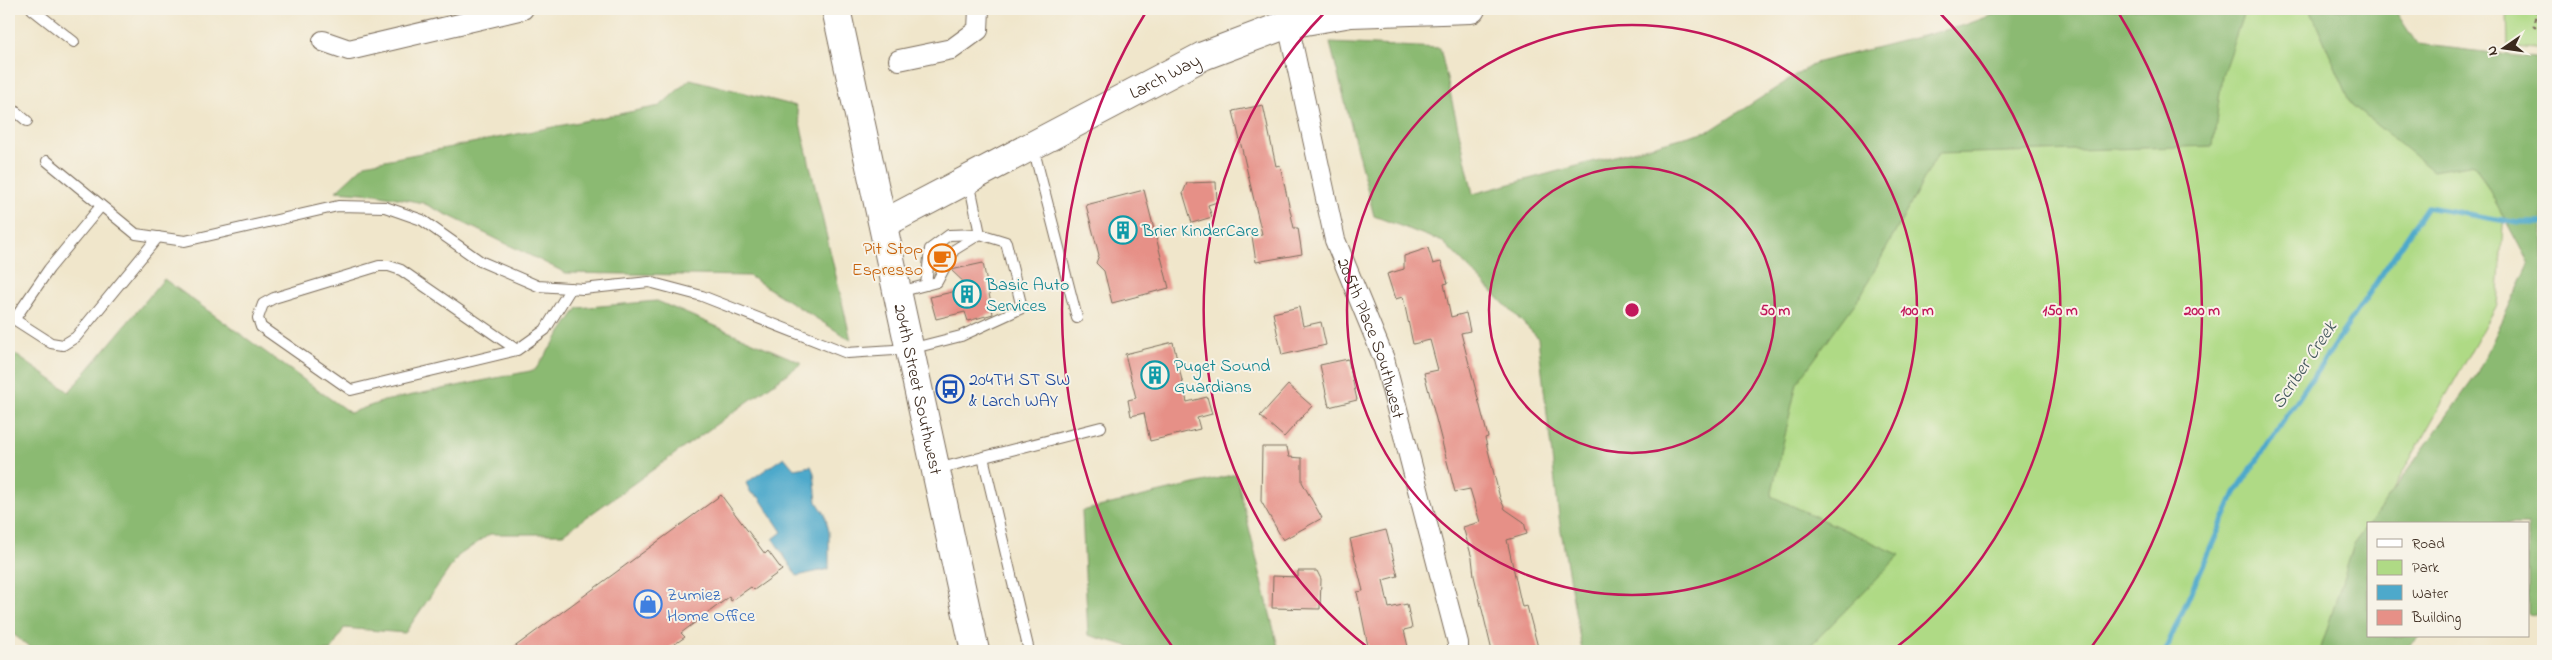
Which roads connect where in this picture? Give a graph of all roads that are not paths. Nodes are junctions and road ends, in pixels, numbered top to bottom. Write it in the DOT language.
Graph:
graph roads {
  1 [pos="32,9"];
  2 [pos="523,9"];
  3 [pos="836,9"];
  4 [pos="979,9"];
  5 [pos="1471,9"];
  6 [pos="1288,24"];
  7 [pos="322,41"];
  8 [pos="74,42"];
  9 [pos="899,60"];
  10 [pos="9,106"];
  11 [pos="27,121"];
  12 [pos="1033,145"];
  13 [pos="46,161"];
  14 [pos="969,178"];
  15 [pos="101,206"];
  16 [pos="883,224"];
  17 [pos="980,234"];
  18 [pos="158,237"];
  19 [pos="926,285"];
  20 [pos="571,288"];
  21 [pos="898,292"];
  22 [pos="12,318"];
  23 [pos="1078,318"];
  24 [pos="910,349"];
  25 [pos="517,350"];
  26 [pos="1102,427"];
  27 [pos="983,457"];
  28 [pos="936,469"];
  29 [pos="975,651"];
  30 [pos="1028,651"];
  31 [pos="1458,651"];
  1 -- 8 [label="lane"];
  2 -- 7 [label="street"];
  3 -- 16 [label="street, 204th Street Southwest"];
  4 -- 9 [label="street"];
  5 -- 6 [label="street, Larch Way"];
  6 -- 12 [label="street, Larch Way"];
  6 -- 31 [label="street, 205th Place Southwest"];
  10 -- 11 [label="lane"];
  12 -- 14 [label="street, Larch Way"];
  12 -- 23 [label="lane"];
  13 -- 15 [label="lane"];
  14 -- 16 [label="street, Larch Way"];
  14 -- 17 [label="lane"];
  15 -- 18 [label="lane"];
  15 -- 22 [label="lane"];
  16 -- 21 [label="street, 204th Street Southwest"];
  17 -- 19 [label="lane"];
  17 -- 19 [label="lane"];
  17 -- 24 [label="lane"];
  18 -- 20 [label="lane"];
  18 -- 22 [label="lane"];
  19 -- 21 [label="lane"];
  20 -- 24 [label="lane"];
  20 -- 25 [label="lane"];
  21 -- 24 [label="street, 204th Street Southwest"];
  24 -- 28 [label="street, 204th Street Southwest"];
  25 -- 25 [label="lane"];
  26 -- 27 [label="lane"];
  27 -- 28 [label="lane"];
  27 -- 30 [label="lane"];
  28 -- 29 [label="street, 204th Street Southwest"];
}
